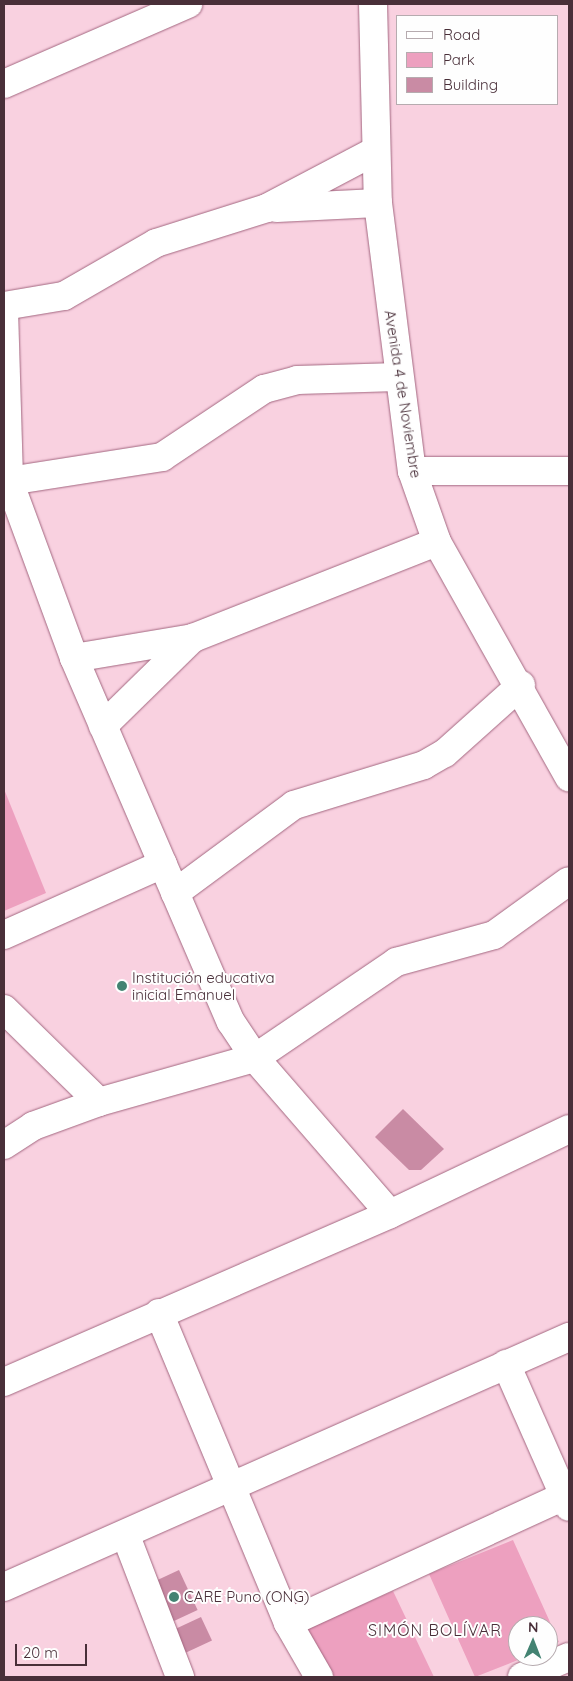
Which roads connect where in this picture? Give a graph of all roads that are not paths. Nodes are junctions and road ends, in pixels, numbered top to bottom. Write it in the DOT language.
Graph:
graph roads {
  1 [pos="188,4"];
  2 [pos="373,4"];
  3 [pos="4,84"];
  4 [pos="375,152"];
  5 [pos="378,203"];
  6 [pos="267,208"];
  7 [pos="4,308"];
  8 [pos="398,377"];
  9 [pos="569,470"];
  10 [pos="412,471"];
  11 [pos="6,483"];
  12 [pos="437,542"];
  13 [pos="193,638"];
  14 [pos="74,658"];
  15 [pos="521,685"];
  16 [pos="103,726"];
  17 [pos="569,777"];
  18 [pos="163,864"];
  19 [pos="569,881"];
  20 [pos="175,893"];
  21 [pos="4,935"];
  22 [pos="4,1008"];
  23 [pos="255,1058"];
  24 [pos="99,1102"];
  25 [pos="569,1129"];
  26 [pos="4,1145"];
  27 [pos="390,1214"];
  28 [pos="159,1313"];
  29 [pos="569,1337"];
  30 [pos="506,1364"];
  31 [pos="4,1382"];
  32 [pos="232,1488"];
  33 [pos="567,1501"];
  34 [pos="126,1536"];
  35 [pos="4,1587"];
  36 [pos="288,1623"];
  37 [pos="569,1657"];
  38 [pos="175,1676"];
  39 [pos="319,1677"];
  40 [pos="522,1677"];
  1 -- 3 [label="street"];
  2 -- 4 [label="street, Avenida 4 de Noviembre"];
  4 -- 5 [label="street, Avenida 4 de Noviembre"];
  4 -- 6 [label="street"];
  5 -- 6 [label="street"];
  5 -- 8 [label="street, Avenida 4 de Noviembre"];
  6 -- 7 [label="street"];
  7 -- 11 [label="street"];
  8 -- 10 [label="street, Avenida 4 de Noviembre"];
  8 -- 11 [label="street"];
  9 -- 10 [label="street"];
  10 -- 12 [label="street, Avenida 4 de Noviembre"];
  11 -- 14 [label="street"];
  12 -- 13 [label="street"];
  12 -- 15 [label="street, Avenida 4 de Noviembre"];
  13 -- 14 [label="street"];
  13 -- 16 [label="street"];
  14 -- 16 [label="street"];
  15 -- 17 [label="street, Avenida 4 de Noviembre"];
  15 -- 20 [label="street"];
  16 -- 18 [label="street"];
  18 -- 20 [label="street"];
  18 -- 21 [label="street"];
  19 -- 23 [label="street"];
  20 -- 23 [label="street"];
  22 -- 24 [label="street"];
  23 -- 24 [label="street"];
  23 -- 27 [label="street"];
  24 -- 26 [label="street"];
  25 -- 27 [label="street"];
  27 -- 28 [label="street"];
  28 -- 31 [label="street"];
  28 -- 32 [label="street"];
  29 -- 30 [label="street"];
  30 -- 32 [label="street"];
  30 -- 33 [label="street"];
  32 -- 34 [label="street"];
  32 -- 36 [label="street"];
  33 -- 36 [label="street"];
  34 -- 35 [label="street"];
  34 -- 38 [label="street"];
  36 -- 39 [label="street"];
  37 -- 40 [label="street"];
}
